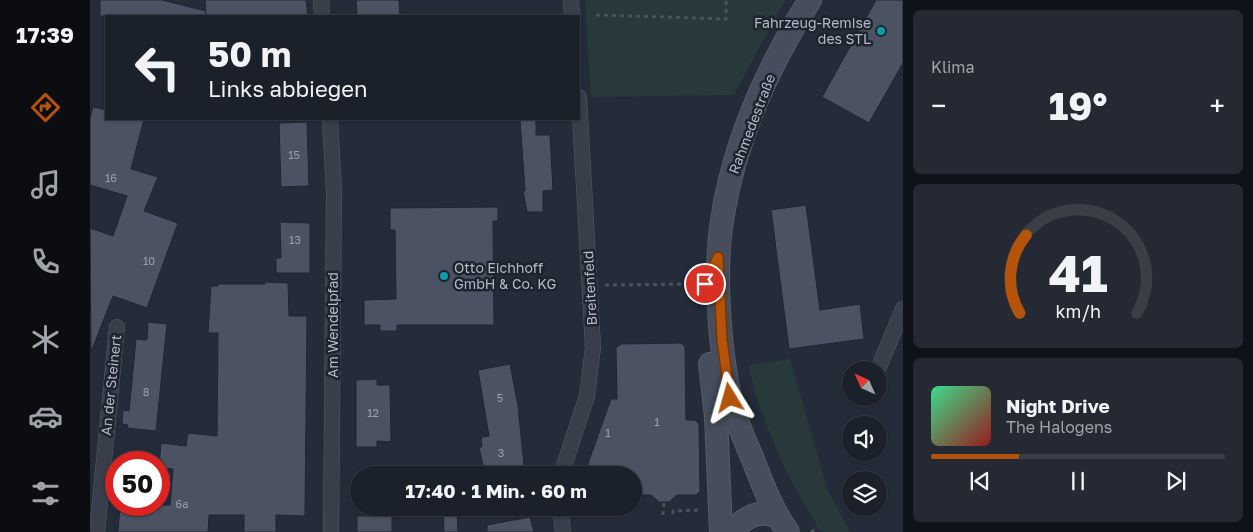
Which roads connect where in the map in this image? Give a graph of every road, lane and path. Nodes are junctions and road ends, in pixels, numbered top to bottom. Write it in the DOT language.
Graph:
graph roads {
  1 [pos="321,0"];
  2 [pos="571,0"];
  3 [pos="726,0"];
  4 [pos="810,0"];
  5 [pos="322,15"];
  6 [pos="572,15"];
  7 [pos="596,15"];
  8 [pos="580,116"];
  9 [pos="330,120"];
  10 [pos="718,257"];
  11 [pos="705,284"];
  12 [pos="589,286"];
  13 [pos="903,310"];
  14 [pos="117,327"];
  15 [pos="882,361"];
  16 [pos="564,466"];
  17 [pos="664,502"];
  18 [pos="697,510"];
  19 [pos="663,514"];
  20 [pos="673,514"];
  21 [pos="561,516"];
  22 [pos="778,526"];
  23 [pos="818,527"];
  24 [pos="96,532"];
  25 [pos="331,532"];
  26 [pos="563,532"];
  27 [pos="720,532"];
  28 [pos="731,532"];
  29 [pos="811,532"];
  1 -- 5 [label="street"];
  2 -- 6 [label="street"];
  3 -- 7 [label="path"];
  4 -- 10 [label="main road, Rahmedestraße"];
  8 -- 12 [label="street, Breitenfeld"];
  9 -- 25 [label="street, Am Wendelpfad"];
  10 -- 11 [label="main road"];
  10 -- 22 [label="main road, Rahmedestraße"];
  11 -- 12 [label="path"];
  11 -- 27 [label="main road"];
  12 -- 16 [label="street, Breitenfeld"];
  13 -- 15 [label="street"];
  14 -- 24 [label="street, An der Steinert"];
  17 -- 19 [label="path"];
  18 -- 20 [label="path"];
  21 -- 26 [label="street"];
  22 -- 28 [label="main road, Rahmedestraße"];
  23 -- 29 [label="path"];
}
